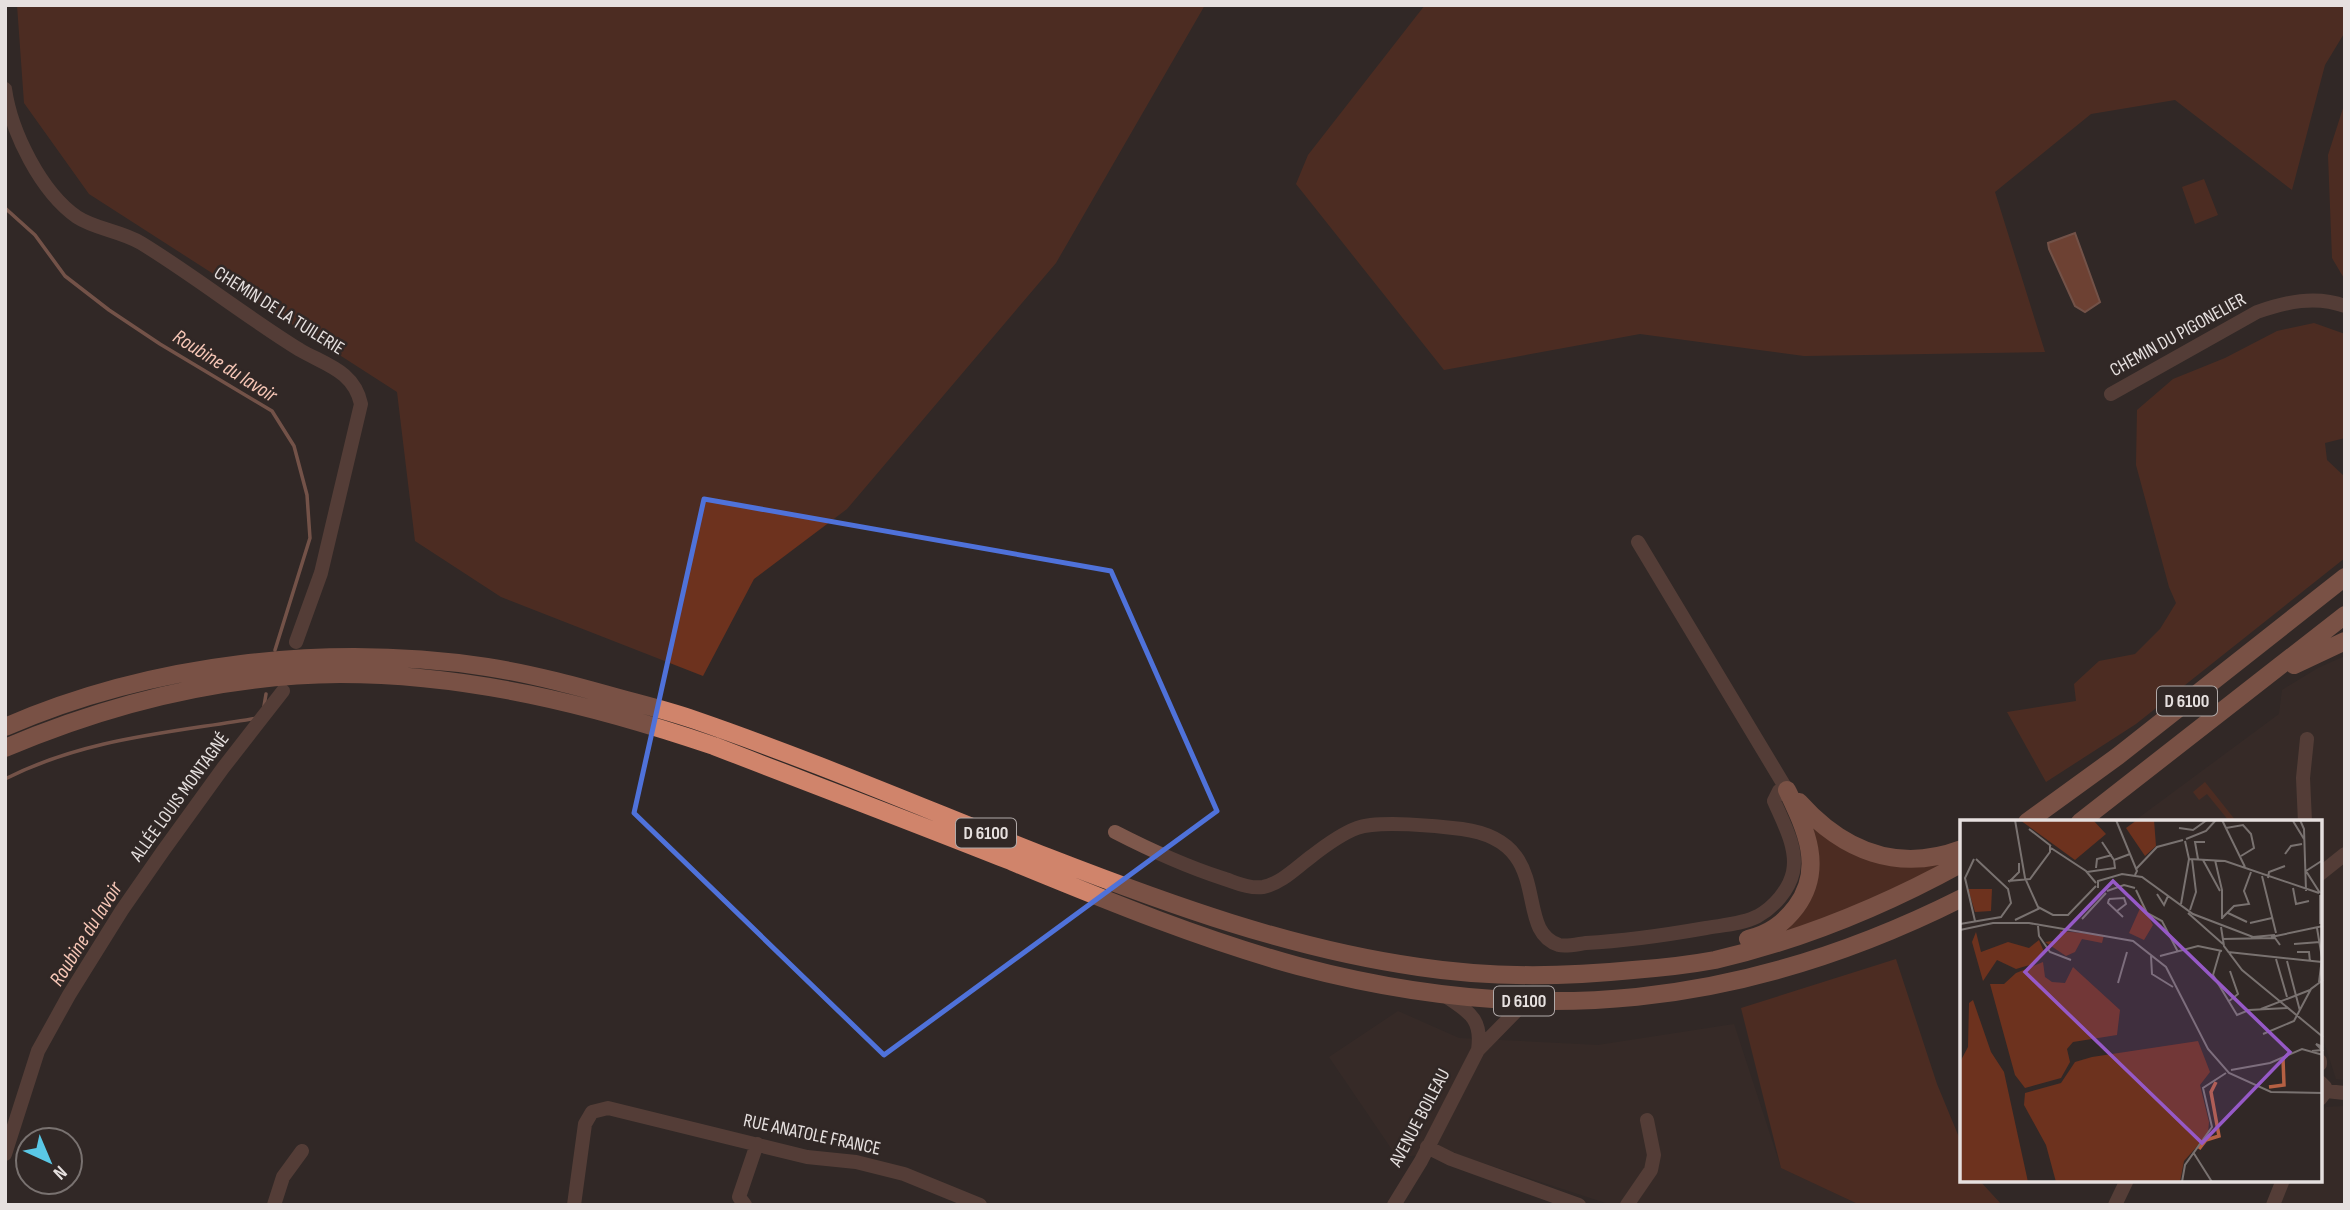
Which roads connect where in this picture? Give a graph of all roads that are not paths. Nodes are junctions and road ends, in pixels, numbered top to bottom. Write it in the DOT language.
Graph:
graph roads {
  1 [pos="5,89"];
  2 [pos="2345,306"];
  3 [pos="2111,394"];
  4 [pos="1638,542"];
  5 [pos="2345,577"];
  6 [pos="2345,615"];
  7 [pos="2345,640"];
  8 [pos="296,642"];
  9 [pos="2257,684"];
  10 [pos="283,691"];
  11 [pos="5,727"];
  12 [pos="2307,739"];
  13 [pos="5,748"];
  14 [pos="1787,790"];
  15 [pos="2029,820"];
  16 [pos="2081,820"];
  17 [pos="2305,820"];
  18 [pos="1115,832"];
  19 [pos="1960,850"];
  20 [pos="2345,854"];
  21 [pos="1960,864"];
  22 [pos="2322,872"];
  23 [pos="1960,899"];
  24 [pos="1587,975"];
  25 [pos="1444,995"];
  26 [pos="1526,1001"];
  27 [pos="1478,1050"];
  28 [pos="2322,1091"];
  29 [pos="2345,1093"];
  30 [pos="1647,1120"];
  31 [pos="757,1144"];
  32 [pos="1427,1147"];
  33 [pos="302,1151"];
  34 [pos="5,1154"];
  35 [pos="2126,1182"];
  36 [pos="2282,1182"];
  37 [pos="274,1205"];
  38 [pos="574,1205"];
  39 [pos="745,1205"];
  40 [pos="980,1205"];
  41 [pos="1394,1205"];
  42 [pos="1579,1205"];
  43 [pos="1627,1205"];
  44 [pos="2115,1205"];
  45 [pos="2273,1205"];
  1 -- 8 [label="street, CHEMIN DE LA TUILERIE"];
  2 -- 3 [label="street, CHEMIN DU PIGONELIER"];
  4 -- 14 [label="street"];
  5 -- 15 [label="main road, D 6100"];
  6 -- 9 [label="main road, D 6100"];
  7 -- 9 [label="main road"];
  9 -- 16 [label="main road, D 6100"];
  10 -- 34 [label="street, ALLÉE LOUIS MONTAGNÉ"];
  11 -- 24 [label="main road, D 6100"];
  12 -- 17 [label="street"];
  13 -- 25 [label="main road, D 6100"];
  14 -- 18 [label="street"];
  14 -- 19 [label="main road"];
  14 -- 24 [label="main road"];
  20 -- 22 [label="street"];
  21 -- 24 [label="main road, D 6100"];
  23 -- 26 [label="main road, D 6100"];
  25 -- 26 [label="main road, D 6100"];
  25 -- 27 [label="street"];
  26 -- 27 [label="street, AVENUE BOILEAU"];
  27 -- 32 [label="street, AVENUE BOILEAU"];
  28 -- 29 [label="street"];
  30 -- 43 [label="street"];
  31 -- 38 [label="street, RUE ANATOLE FRANCE"];
  31 -- 39 [label="street"];
  31 -- 40 [label="street, RUE ANATOLE FRANCE"];
  32 -- 41 [label="street, AVENUE BOILEAU"];
  32 -- 42 [label="street"];
  33 -- 37 [label="street"];
  35 -- 44 [label="street"];
  36 -- 45 [label="street"];
}
